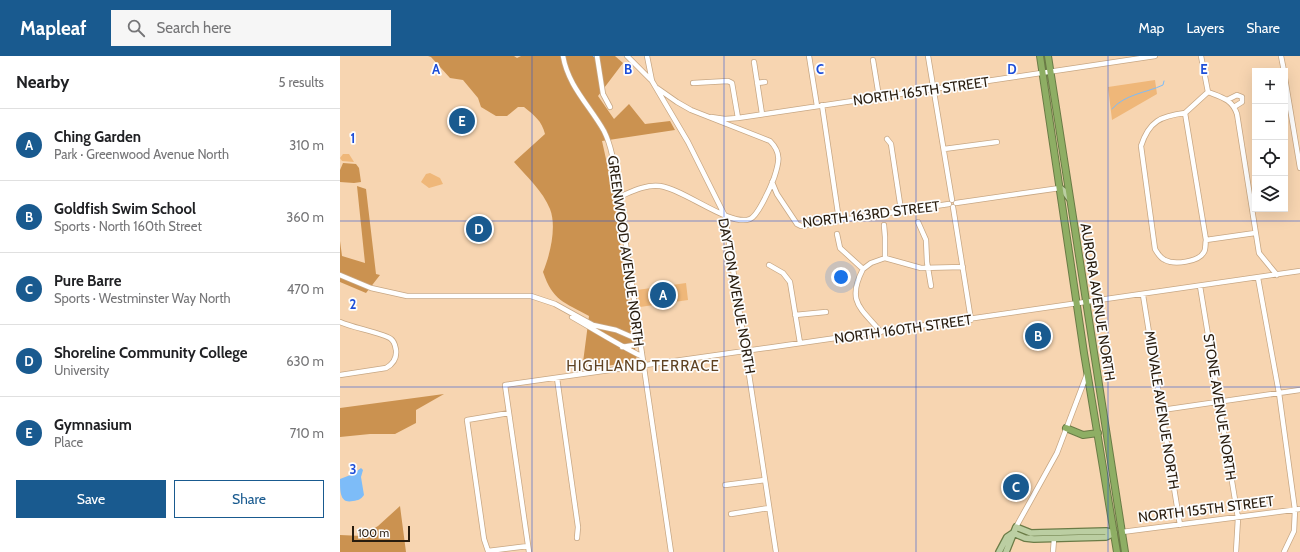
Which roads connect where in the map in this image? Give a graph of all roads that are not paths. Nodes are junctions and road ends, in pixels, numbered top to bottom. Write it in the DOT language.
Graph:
graph roads {
  1 [pos="564,56"];
  2 [pos="597,56"];
  3 [pos="627,56"];
  4 [pos="646,56"];
  5 [pos="809,56"];
  6 [pos="928,56"];
  7 [pos="1040,56"];
  8 [pos="1048,56"];
  9 [pos="1155,56"];
  10 [pos="1201,56"];
  11 [pos="1281,56"];
  12 [pos="874,60"];
  13 [pos="754,62"];
  14 [pos="647,64"];
  15 [pos="639,67"];
  16 [pos="1283,68"];
  17 [pos="1050,72"];
  18 [pos="1043,73"];
  19 [pos="652,81"];
  20 [pos="765,82"];
  21 [pos="693,83"];
  22 [pos="757,83"];
  23 [pos="656,87"];
  24 [pos="934,89"];
  25 [pos="1208,92"];
  26 [pos="1288,96"];
  27 [pos="879,97"];
  28 [pos="673,99"];
  29 [pos="1228,100"];
  30 [pos="822,105"];
  31 [pos="667,106"];
  32 [pos="817,106"];
  33 [pos="610,107"];
  34 [pos="1234,107"];
  35 [pos="1185,113"];
  36 [pos="762,114"];
  37 [pos="711,118"];
  38 [pos="738,118"];
  39 [pos="887,139"];
  40 [pos="996,142"];
  41 [pos="944,149"];
  42 [pos="1300,168"];
  43 [pos="1057,170"];
  44 [pos="1067,178"];
  45 [pos="772,182"];
  46 [pos="1060,188"];
  47 [pos="619,197"];
  48 [pos="1069,198"];
  49 [pos="952,203"];
  50 [pos="901,210"];
  51 [pos="725,216"];
  52 [pos="839,220"];
  53 [pos="918,222"];
  54 [pos="884,225"];
  55 [pos="1255,233"];
  56 [pos="837,234"];
  57 [pos="1206,240"];
  58 [pos="884,258"];
  59 [pos="770,265"];
  60 [pos="963,267"];
  61 [pos="928,268"];
  62 [pos="863,269"];
  63 [pos="1300,271"];
  64 [pos="340,275"];
  65 [pos="1276,275"];
  66 [pos="1258,278"];
  67 [pos="931,286"];
  68 [pos="1200,286"];
  69 [pos="1143,295"];
  70 [pos="555,304"];
  71 [pos="1086,304"];
  72 [pos="1077,305"];
  73 [pos="826,312"];
  74 [pos="795,315"];
  75 [pos="971,320"];
  76 [pos="340,322"];
  77 [pos="881,332"];
  78 [pos="639,342"];
  79 [pos="800,342"];
  80 [pos="622,347"];
  81 [pos="747,351"];
  82 [pos="641,356"];
  83 [pos="642,366"];
  84 [pos="1087,372"];
  85 [pos="340,374"];
  86 [pos="557,378"];
  87 [pos="1300,390"];
  88 [pos="1279,393"];
  89 [pos="1219,402"];
  90 [pos="1162,410"];
  91 [pos="509,413"];
  92 [pos="1066,428"];
  93 [pos="1098,433"];
  94 [pos="765,480"];
  95 [pos="725,485"];
  96 [pos="769,508"];
  97 [pos="1298,509"];
  98 [pos="731,514"];
  99 [pos="1238,518"];
  100 [pos="1180,525"];
  101 [pos="1014,530"];
  102 [pos="1122,532"];
  103 [pos="1114,533"];
  104 [pos="577,538"];
  105 [pos="1054,539"];
  106 [pos="528,546"];
  107 [pos="529,552"];
  108 [pos="671,552"];
  109 [pos="776,552"];
  110 [pos="999,552"];
  111 [pos="1006,552"];
  112 [pos="1053,552"];
  113 [pos="1117,552"];
  114 [pos="1125,552"];
  115 [pos="1236,552"];
  116 [pos="1284,552"];
  1 -- 47 [label="street, GREENWOOD AVENUE NORTH"];
  2 -- 33 [label="street"];
  3 -- 15 [label="street"];
  4 -- 14 [label="street, DAYTON AVENUE NORTH"];
  5 -- 32 [label="street"];
  6 -- 24 [label="street"];
  7 -- 18 [label="highway, AURORA AVENUE NORTH"];
  8 -- 17 [label="highway, AURORA AVENUE NORTH"];
  9 -- 17 [label="street, NORTH 165TH STREET"];
  10 -- 25 [label="street"];
  11 -- 16 [label="street"];
  12 -- 27 [label="street"];
  13 -- 22 [label="street"];
  14 -- 15 [label="street"];
  14 -- 19 [label="street, DAYTON AVENUE NORTH"];
  15 -- 19 [label="street"];
  17 -- 18 [label="street, NORTH 165TH STREET"];
  17 -- 44 [label="highway, AURORA AVENUE NORTH"];
  18 -- 24 [label="street, NORTH 165TH STREET"];
  18 -- 43 [label="highway, AURORA AVENUE NORTH"];
  19 -- 23 [label="street, DAYTON AVENUE NORTH"];
  20 -- 22 [label="street"];
  21 -- 38 [label="street"];
  22 -- 36 [label="street"];
  23 -- 28 [label="street"];
  23 -- 31 [label="street, DAYTON AVENUE NORTH"];
  24 -- 27 [label="street, NORTH 165TH STREET"];
  24 -- 41 [label="street"];
  25 -- 29 [label="street"];
  25 -- 35 [label="street"];
  26 -- 42 [label="street"];
  27 -- 30 [label="street, NORTH 165TH STREET"];
  28 -- 31 [label="street"];
  28 -- 37 [label="street"];
  29 -- 34 [label="street"];
  29 -- 34 [label="street"];
  30 -- 32 [label="street, NORTH 165TH STREET"];
  30 -- 52 [label="street"];
  31 -- 51 [label="street, DAYTON AVENUE NORTH"];
  32 -- 36 [label="street, NORTH 165TH STREET"];
  34 -- 55 [label="street"];
  35 -- 57 [label="street"];
  35 -- 57 [label="street"];
  36 -- 38 [label="street, NORTH 165TH STREET"];
  37 -- 38 [label="street, NORTH 165TH STREET"];
  37 -- 45 [label="street"];
  39 -- 50 [label="street"];
  40 -- 41 [label="street"];
  41 -- 49 [label="street"];
  43 -- 44 [label="main road"];
  43 -- 46 [label="highway, AURORA AVENUE NORTH"];
  44 -- 48 [label="highway, AURORA AVENUE NORTH"];
  45 -- 51 [label="street"];
  45 -- 52 [label="street, NORTH 163RD STREET"];
  46 -- 48 [label="main road"];
  46 -- 49 [label="street, NORTH 163RD STREET"];
  46 -- 72 [label="highway, AURORA AVENUE NORTH"];
  47 -- 51 [label="street"];
  47 -- 78 [label="street, GREENWOOD AVENUE NORTH"];
  48 -- 71 [label="highway, AURORA AVENUE NORTH"];
  49 -- 50 [label="street, NORTH 163RD STREET"];
  49 -- 60 [label="street"];
  50 -- 52 [label="street, NORTH 163RD STREET"];
  51 -- 81 [label="street, DAYTON AVENUE NORTH"];
  53 -- 61 [label="street"];
  54 -- 58 [label="street"];
  55 -- 57 [label="street"];
  55 -- 65 [label="street"];
  56 -- 62 [label="street"];
  58 -- 61 [label="street"];
  58 -- 62 [label="street"];
  59 -- 74 [label="street"];
  60 -- 61 [label="street"];
  60 -- 75 [label="street"];
  61 -- 67 [label="street"];
  62 -- 77 [label="street"];
  63 -- 65 [label="street, NORTH 160TH STREET"];
  64 -- 70 [label="street"];
  65 -- 66 [label="street, NORTH 160TH STREET"];
  66 -- 68 [label="street, NORTH 160TH STREET"];
  66 -- 88 [label="street"];
  68 -- 69 [label="street, NORTH 160TH STREET"];
  68 -- 89 [label="street, STONE AVENUE NORTH"];
  69 -- 71 [label="street, NORTH 160TH STREET"];
  69 -- 90 [label="street, MIDVALE AVENUE NORTH"];
  70 -- 78 [label="street"];
  70 -- 80 [label="street"];
  71 -- 72 [label="street, NORTH 160TH STREET"];
  71 -- 102 [label="highway, AURORA AVENUE NORTH"];
  72 -- 75 [label="street, NORTH 160TH STREET"];
  72 -- 84 [label="highway, AURORA AVENUE NORTH"];
  73 -- 74 [label="street"];
  74 -- 79 [label="street"];
  75 -- 77 [label="street, NORTH 160TH STREET"];
  76 -- 85 [label="street"];
  77 -- 79 [label="street, NORTH 160TH STREET"];
  78 -- 80 [label="street"];
  78 -- 82 [label="street, GREENWOOD AVENUE NORTH"];
  79 -- 81 [label="street, NORTH 160TH STREET"];
  80 -- 82 [label="street"];
  81 -- 83 [label="street, NORTH 160TH STREET"];
  81 -- 94 [label="street, DAYTON AVENUE NORTH"];
  82 -- 83 [label="street, GREENWOOD AVENUE NORTH"];
  83 -- 86 [label="street, NORTH 160TH STREET"];
  83 -- 108 [label="street, GREENWOOD AVENUE NORTH"];
  84 -- 92 [label="street"];
  84 -- 93 [label="highway, AURORA AVENUE NORTH"];
  86 -- 91 [label="street, NORTH 160TH STREET"];
  86 -- 104 [label="street"];
  87 -- 88 [label="street"];
  88 -- 89 [label="street"];
  88 -- 97 [label="street"];
  89 -- 90 [label="street"];
  89 -- 99 [label="street, STONE AVENUE NORTH"];
  90 -- 100 [label="street, MIDVALE AVENUE NORTH"];
  91 -- 106 [label="street"];
  91 -- 106 [label="street"];
  92 -- 93 [label="highway"];
  92 -- 101 [label="street"];
  93 -- 103 [label="highway, AURORA AVENUE NORTH"];
  94 -- 95 [label="street"];
  94 -- 96 [label="street, DAYTON AVENUE NORTH"];
  96 -- 98 [label="street"];
  96 -- 109 [label="street, DAYTON AVENUE NORTH"];
  97 -- 99 [label="street, NORTH 155TH STREET"];
  97 -- 116 [label="street"];
  99 -- 100 [label="street, NORTH 155TH STREET"];
  99 -- 115 [label="street, STONE AVENUE NORTH"];
  100 -- 102 [label="street, NORTH 155TH STREET"];
  101 -- 103 [label="main road, NORTH 155TH STREET"];
  101 -- 105 [label="main road, NORTH 155TH STREET"];
  101 -- 110 [label="main road"];
  101 -- 111 [label="main road"];
  102 -- 103 [label="main road, NORTH 155TH STREET"];
  102 -- 114 [label="highway, AURORA AVENUE NORTH"];
  103 -- 105 [label="main road, NORTH 155TH STREET"];
  103 -- 113 [label="highway, AURORA AVENUE NORTH"];
  105 -- 112 [label="street"];
  106 -- 107 [label="street"];
}
